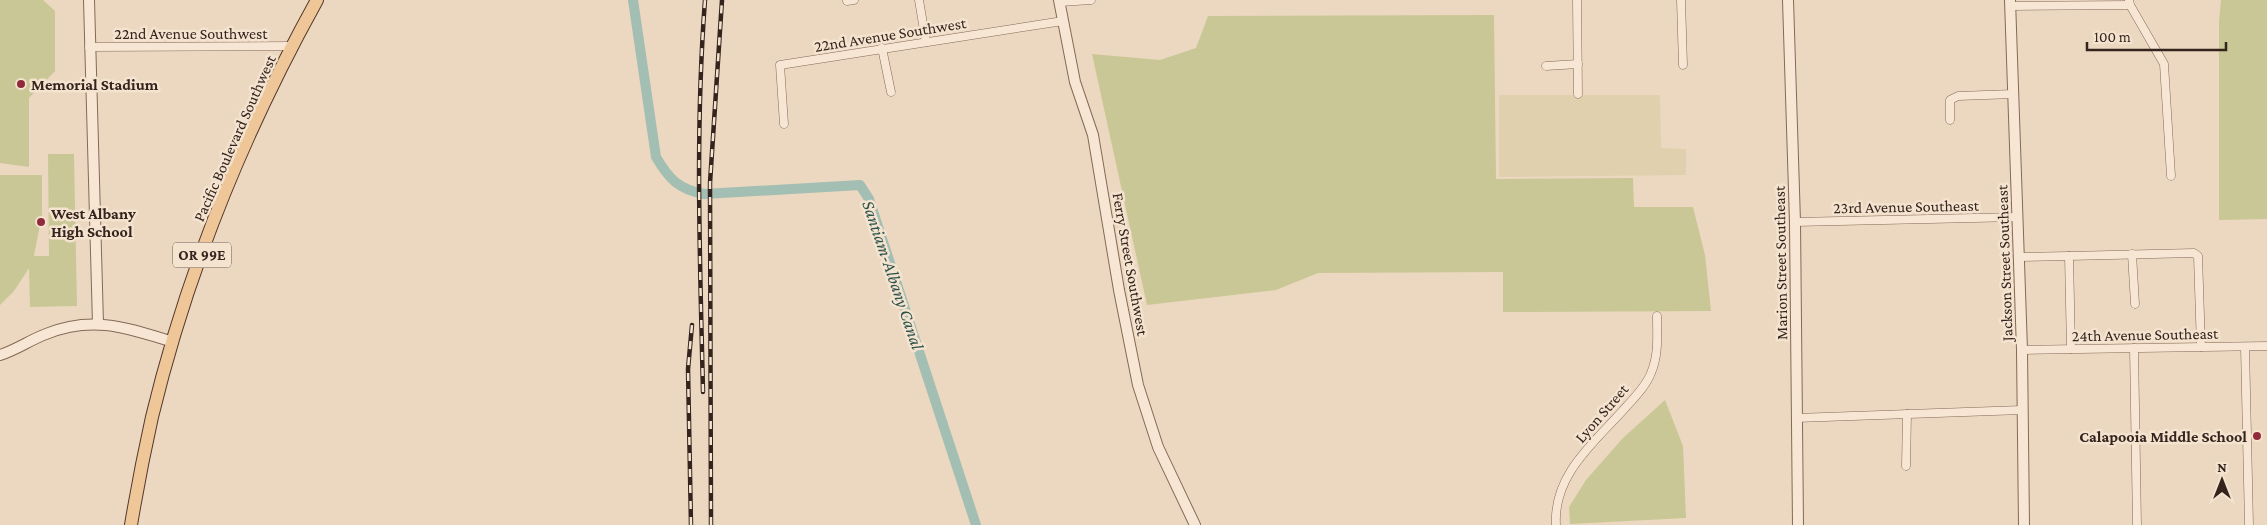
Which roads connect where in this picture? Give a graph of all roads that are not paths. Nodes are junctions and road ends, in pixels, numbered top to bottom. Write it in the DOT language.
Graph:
graph roads {
  1 [pos="89,0"];
  2 [pos="317,0"];
  3 [pos="918,0"];
  4 [pos="1091,0"];
  5 [pos="1577,0"];
  6 [pos="1681,0"];
  7 [pos="1788,0"];
  8 [pos="1059,1"];
  9 [pos="2130,2"];
  10 [pos="2010,3"];
  11 [pos="1063,21"];
  12 [pos="926,42"];
  13 [pos="292,46"];
  14 [pos="90,48"];
  15 [pos="882,48"];
  16 [pos="1578,64"];
  17 [pos="1683,65"];
  18 [pos="1546,66"];
  19 [pos="891,92"];
  20 [pos="1578,94"];
  21 [pos="2014,94"];
  22 [pos="1950,120"];
  23 [pos="784,124"];
  24 [pos="2171,176"];
  25 [pos="2018,217"];
  26 [pos="1795,222"];
  27 [pos="2132,254"];
  28 [pos="2068,256"];
  29 [pos="2019,257"];
  30 [pos="2134,304"];
  31 [pos="1657,316"];
  32 [pos="98,324"];
  33 [pos="173,342"];
  34 [pos="2267,346"];
  35 [pos="2201,347"];
  36 [pos="2245,347"];
  37 [pos="2134,348"];
  38 [pos="2071,349"];
  39 [pos="2022,350"];
  40 [pos="0,355"];
  41 [pos="2022,410"];
  42 [pos="1907,414"];
  43 [pos="1796,418"];
  44 [pos="1906,466"];
  45 [pos="131,525"];
  46 [pos="1195,525"];
  47 [pos="1556,525"];
  48 [pos="1798,525"];
  49 [pos="2024,525"];
  50 [pos="2137,525"];
  51 [pos="2250,525"];
  1 -- 14 [label="street"];
  2 -- 13 [label="main road, Pacific Boulevard Southwest / OR 99E"];
  3 -- 12 [label="street"];
  4 -- 8 [label="street"];
  5 -- 16 [label="street"];
  6 -- 17 [label="street"];
  7 -- 26 [label="street, Marion Street Southeast"];
  8 -- 11 [label="street, Ferry Street Southwest"];
  9 -- 10 [label="street"];
  9 -- 24 [label="street"];
  10 -- 21 [label="street, Jackson Street Southeast"];
  11 -- 12 [label="street, 22nd Avenue Southwest"];
  11 -- 46 [label="street, Ferry Street Southwest"];
  12 -- 15 [label="street, 22nd Avenue Southwest"];
  13 -- 14 [label="street, 22nd Avenue Southwest"];
  13 -- 33 [label="main road, Pacific Boulevard Southwest / OR 99E"];
  14 -- 32 [label="street"];
  15 -- 19 [label="street"];
  15 -- 23 [label="street, 22nd Avenue Southwest"];
  16 -- 18 [label="street"];
  16 -- 20 [label="street"];
  21 -- 22 [label="street"];
  21 -- 25 [label="street, Jackson Street Southeast"];
  25 -- 26 [label="street, 23rd Avenue Southeast"];
  25 -- 29 [label="street, Jackson Street Southeast"];
  26 -- 43 [label="street, Marion Street Southeast"];
  27 -- 28 [label="street"];
  27 -- 30 [label="street"];
  27 -- 35 [label="street"];
  28 -- 29 [label="street"];
  28 -- 38 [label="street"];
  29 -- 39 [label="street, Jackson Street Southeast"];
  31 -- 47 [label="street, Lyon Street"];
  32 -- 33 [label="street"];
  32 -- 40 [label="street"];
  33 -- 45 [label="main road, Pacific Boulevard Southwest / OR 99E"];
  34 -- 36 [label="street, 24th Avenue Southeast"];
  35 -- 36 [label="street, 24th Avenue Southeast"];
  35 -- 37 [label="street, 24th Avenue Southeast"];
  36 -- 51 [label="street"];
  37 -- 38 [label="street, 24th Avenue Southeast"];
  37 -- 50 [label="street"];
  38 -- 39 [label="street, 24th Avenue Southeast"];
  39 -- 41 [label="street, Jackson Street Southeast"];
  41 -- 42 [label="street"];
  41 -- 49 [label="street, Jackson Street Southeast"];
  42 -- 43 [label="street"];
  42 -- 44 [label="street"];
  43 -- 48 [label="street, Marion Street Southeast"];
}
